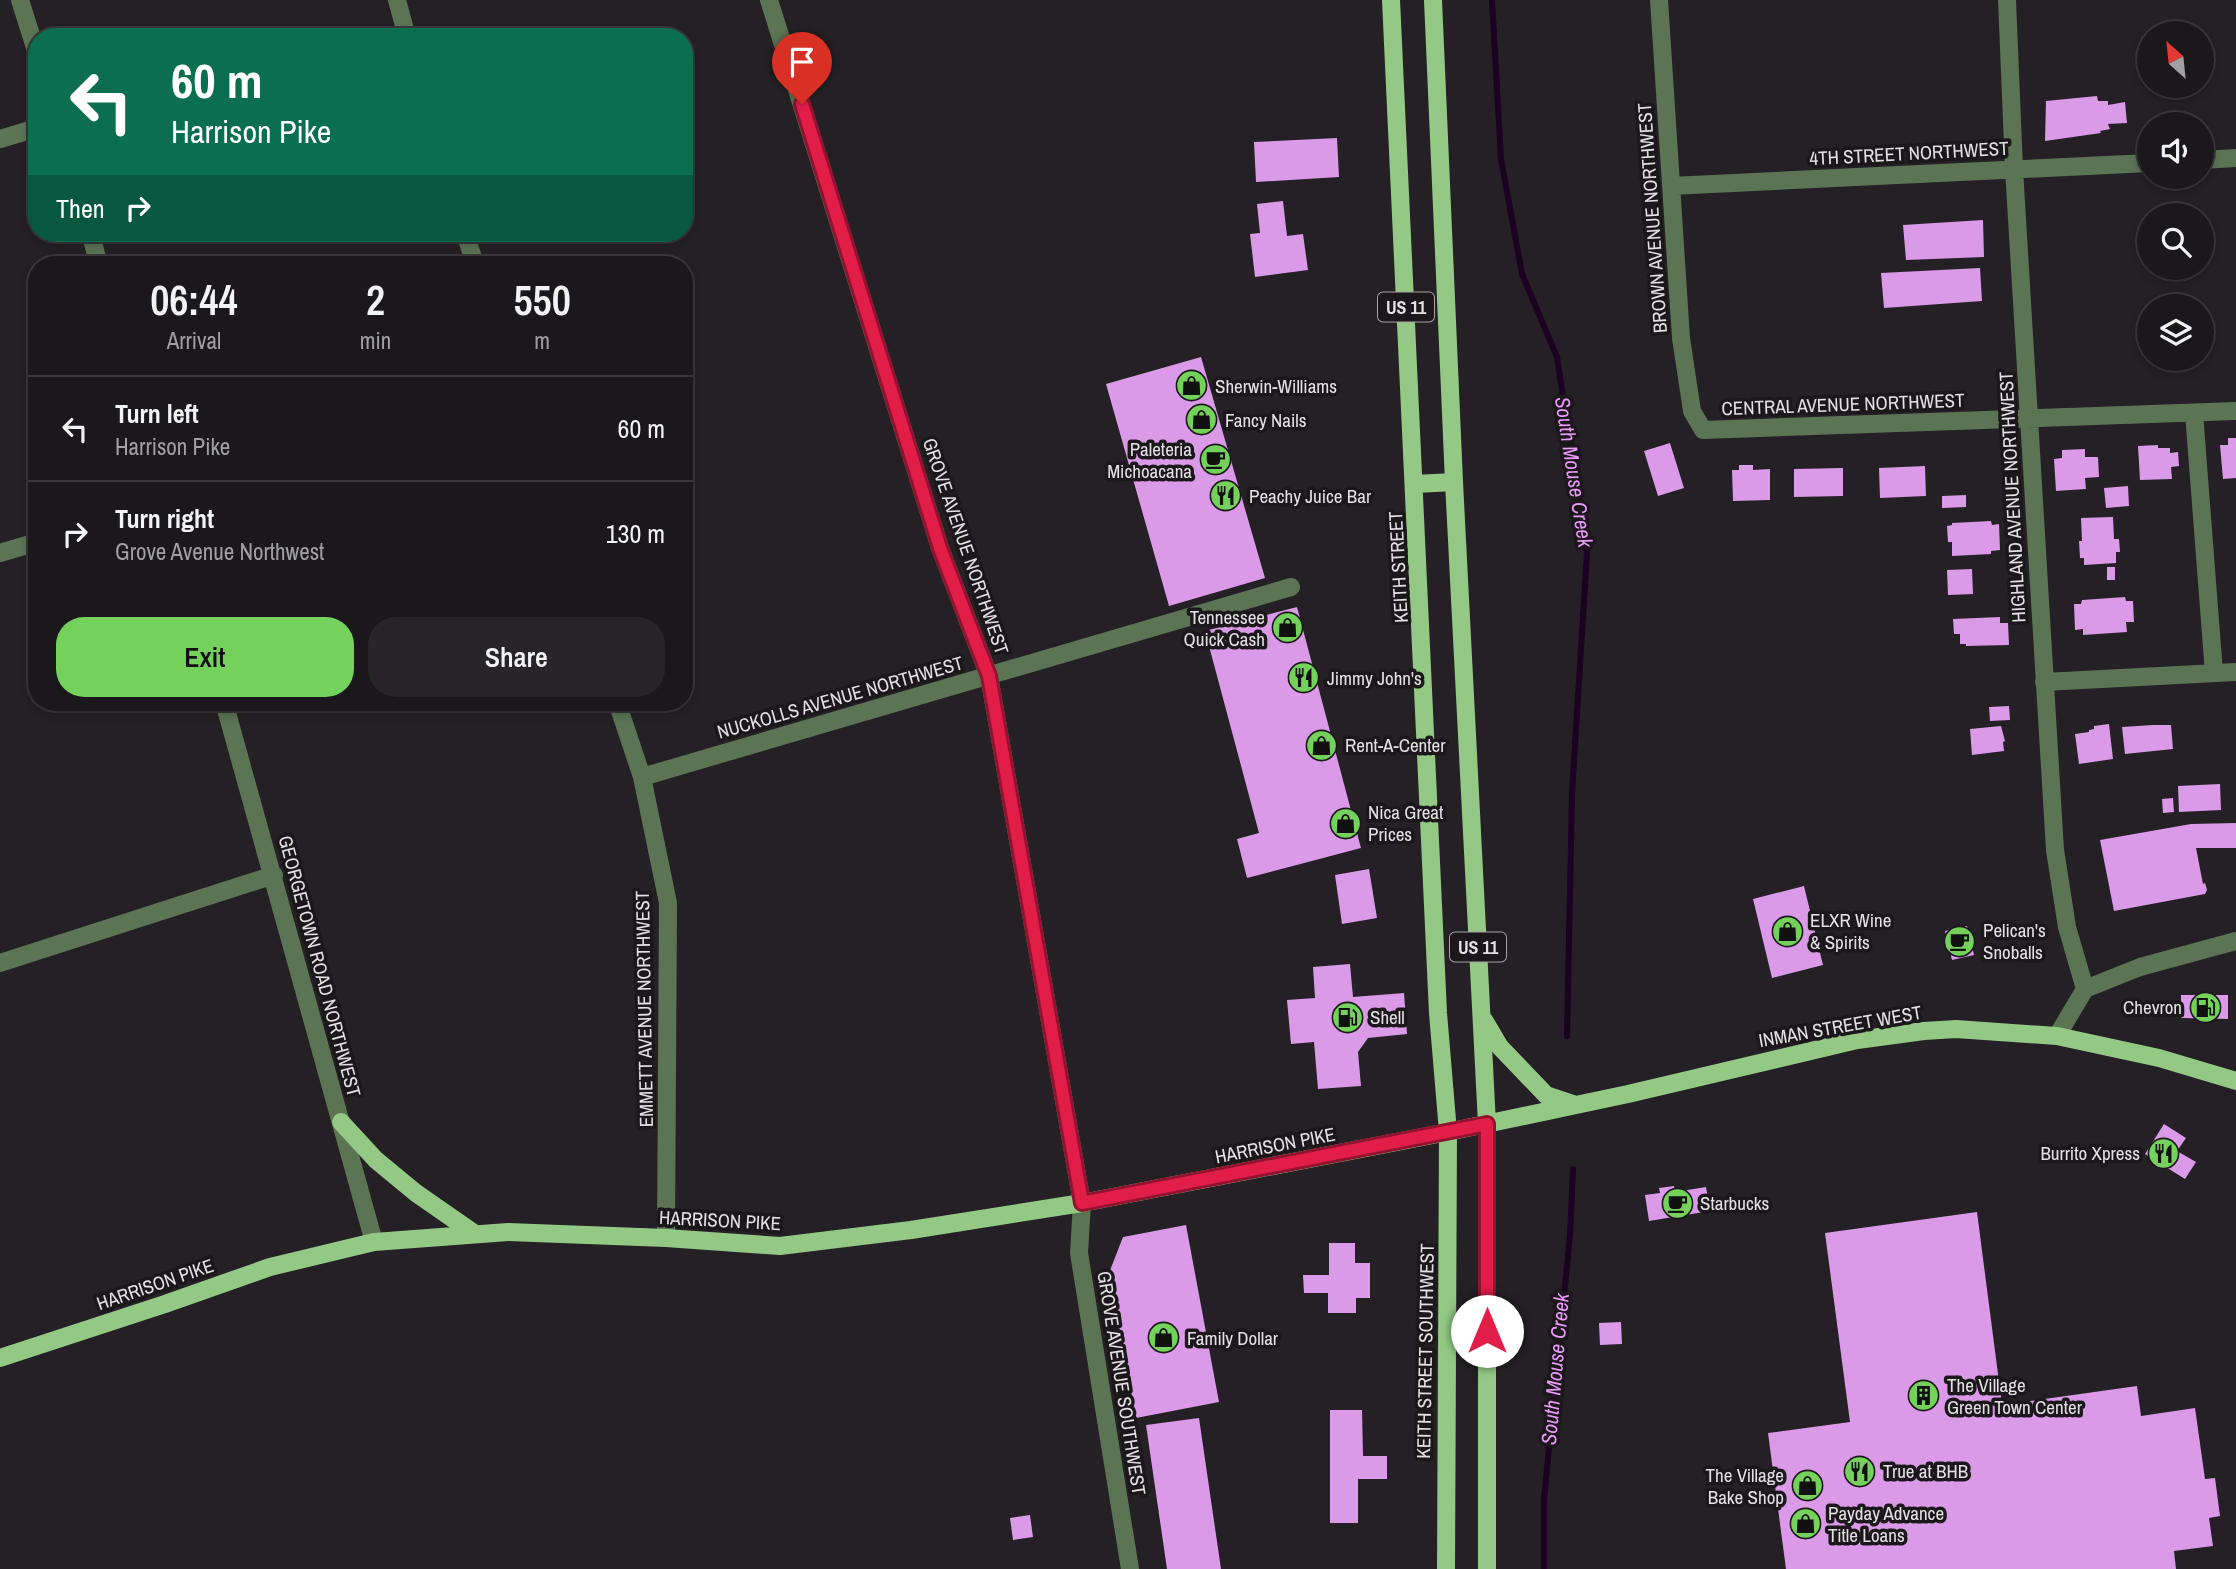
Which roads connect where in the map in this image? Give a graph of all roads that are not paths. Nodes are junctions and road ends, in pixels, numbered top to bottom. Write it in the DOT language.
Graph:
graph roads {
  1 [pos="20,0"];
  2 [pos="397,0"];
  3 [pos="769,0"];
  4 [pos="1391,0"];
  5 [pos="1433,0"];
  6 [pos="1659,0"];
  7 [pos="2007,0"];
  8 [pos="29,28"];
  9 [pos="405,28"];
  10 [pos="28,131"];
  11 [pos="0,139"];
  12 [pos="2236,158"];
  13 [pos="2214,159"];
  14 [pos="2137,164"];
  15 [pos="2014,169"];
  16 [pos="1671,186"];
  17 [pos="2236,411"];
  18 [pos="2194,412"];
  19 [pos="2028,418"];
  20 [pos="1703,430"];
  21 [pos="1454,482"];
  22 [pos="1415,484"];
  23 [pos="28,545"];
  24 [pos="0,553"];
  25 [pos="1291,587"];
  26 [pos="2214,673"];
  27 [pos="2236,673"];
  28 [pos="989,676"];
  29 [pos="2044,682"];
  30 [pos="227,711"];
  31 [pos="620,711"];
  32 [pos="642,777"];
  33 [pos="274,876"];
  34 [pos="2236,941"];
  35 [pos="0,963"];
  36 [pos="2085,989"];
  37 [pos="1482,1015"];
  38 [pos="2057,1036"];
  39 [pos="2236,1081"];
  40 [pos="1576,1105"];
  41 [pos="341,1122"];
  42 [pos="1487,1124"];
  43 [pos="1448,1132"];
  44 [pos="1082,1203"];
  45 [pos="475,1234"];
  46 [pos="666,1238"];
  47 [pos="374,1242"];
  48 [pos="0,1358"];
  49 [pos="1130,1569"];
  50 [pos="1446,1569"];
  51 [pos="1487,1569"];
  1 -- 8 [label="street"];
  2 -- 9 [label="street"];
  3 -- 28 [label="street, GROVE AVENUE NORTHWEST"];
  4 -- 22 [label="main road, KEITH STREET / US 11"];
  5 -- 21 [label="main road, US 11"];
  6 -- 16 [label="street, BROWN AVENUE NORTHWEST"];
  7 -- 15 [label="street, HIGHLAND AVENUE NORTHWEST"];
  10 -- 11 [label="street"];
  12 -- 13 [label="street"];
  14 -- 15 [label="street, 4TH STREET NORTHWEST"];
  15 -- 16 [label="street, 4TH STREET NORTHWEST"];
  15 -- 19 [label="street, HIGHLAND AVENUE NORTHWEST"];
  16 -- 20 [label="street, BROWN AVENUE NORTHWEST"];
  17 -- 18 [label="street, CENTRAL AVENUE NORTHWEST"];
  18 -- 19 [label="street, CENTRAL AVENUE NORTHWEST"];
  18 -- 26 [label="street"];
  19 -- 20 [label="street, CENTRAL AVENUE NORTHWEST"];
  19 -- 29 [label="street, HIGHLAND AVENUE NORTHWEST"];
  21 -- 22 [label="main road"];
  21 -- 37 [label="main road, US 11"];
  22 -- 43 [label="main road, KEITH STREET / US 11"];
  23 -- 24 [label="street"];
  25 -- 28 [label="street, NUCKOLLS AVENUE NORTHWEST"];
  26 -- 27 [label="street"];
  26 -- 29 [label="street"];
  28 -- 32 [label="street, NUCKOLLS AVENUE NORTHWEST"];
  28 -- 44 [label="street, GROVE AVENUE NORTHWEST"];
  29 -- 36 [label="street, HIGHLAND AVENUE NORTHWEST"];
  30 -- 33 [label="street, GEORGETOWN ROAD NORTHWEST"];
  31 -- 32 [label="street, EMMETT AVENUE NORTHWEST"];
  32 -- 46 [label="street, EMMETT AVENUE NORTHWEST"];
  33 -- 35 [label="street"];
  33 -- 41 [label="street, GEORGETOWN ROAD NORTHWEST"];
  34 -- 36 [label="street"];
  36 -- 38 [label="street"];
  37 -- 40 [label="main road"];
  37 -- 42 [label="main road, US 11"];
  38 -- 39 [label="main road, INMAN STREET WEST"];
  38 -- 40 [label="main road, INMAN STREET WEST"];
  40 -- 42 [label="main road, INMAN STREET WEST"];
  41 -- 45 [label="main road"];
  41 -- 47 [label="street, GEORGETOWN ROAD NORTHWEST"];
  42 -- 43 [label="main road, HARRISON PIKE"];
  42 -- 51 [label="main road, US 11"];
  43 -- 44 [label="main road, HARRISON PIKE"];
  43 -- 50 [label="main road, KEITH STREET SOUTHWEST / US 11"];
  44 -- 46 [label="main road, HARRISON PIKE"];
  44 -- 49 [label="street, GROVE AVENUE SOUTHWEST"];
  45 -- 46 [label="main road, HARRISON PIKE"];
  45 -- 47 [label="main road, HARRISON PIKE"];
  47 -- 48 [label="main road, HARRISON PIKE"];
}
